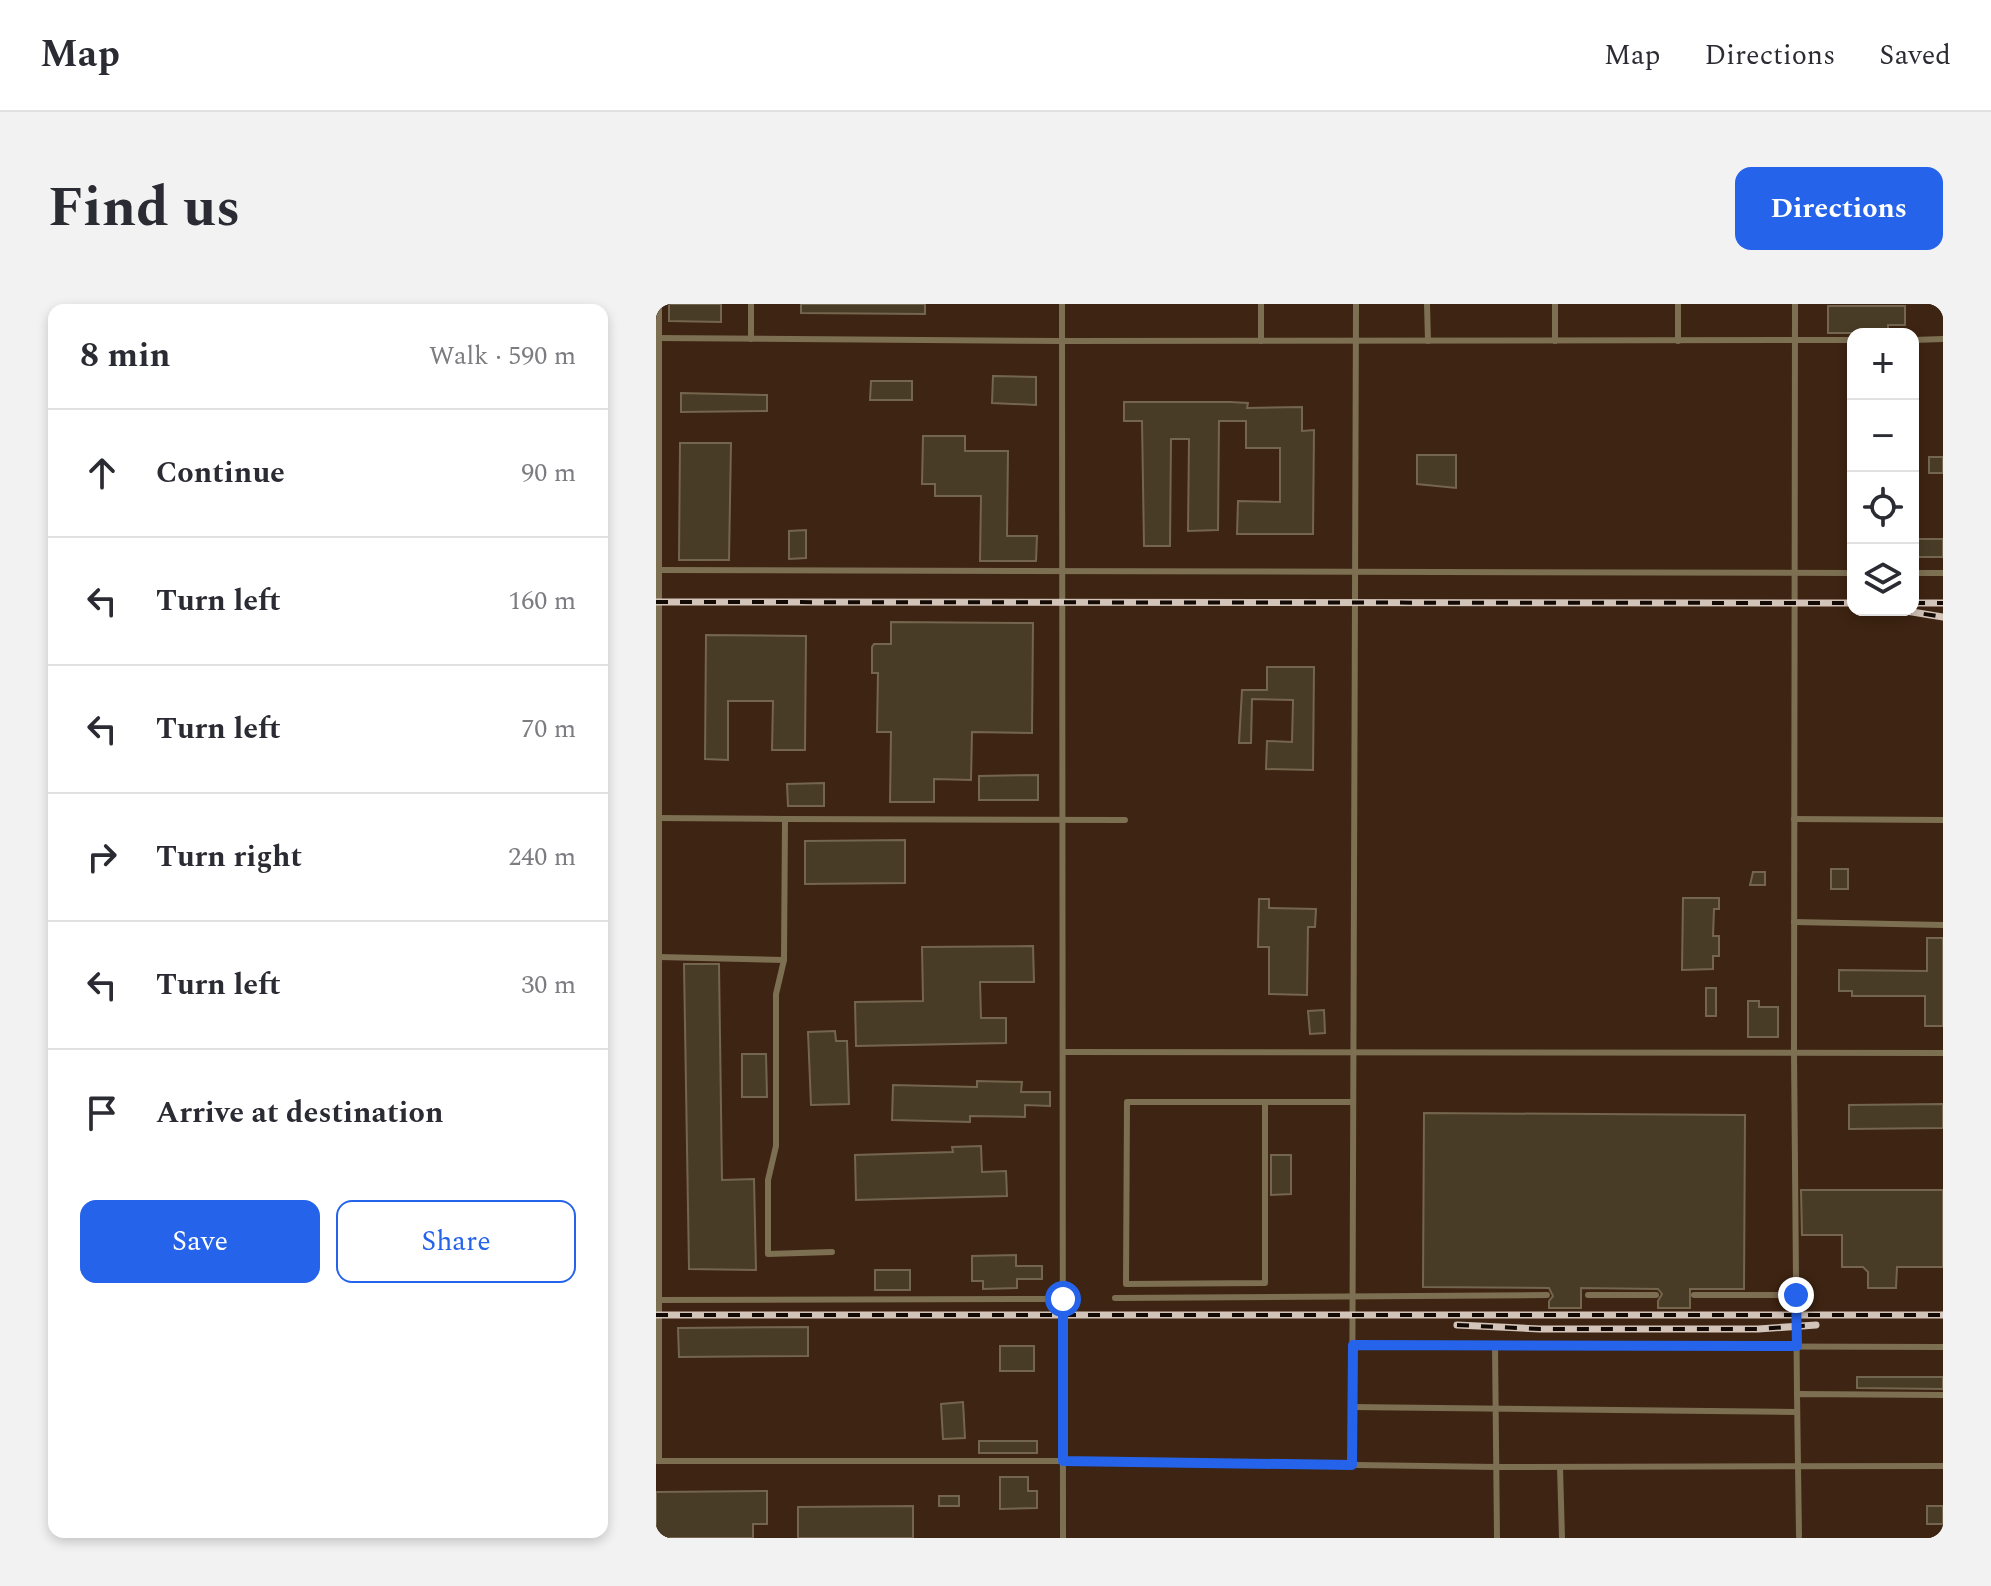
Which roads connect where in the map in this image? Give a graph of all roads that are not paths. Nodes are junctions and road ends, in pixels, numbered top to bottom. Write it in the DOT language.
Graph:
graph roads {
  1 [pos="659,304"];
  2 [pos="751,304"];
  3 [pos="1062,304"];
  4 [pos="1261,304"];
  5 [pos="1356,304"];
  6 [pos="1427,304"];
  7 [pos="1555,304"];
  8 [pos="1678,304"];
  9 [pos="1795,304"];
  10 [pos="658,338"];
  11 [pos="751,339"];
  12 [pos="1943,339"];
  13 [pos="1847,340"];
  14 [pos="1919,340"];
  15 [pos="1062,341"];
  16 [pos="1261,341"];
  17 [pos="1356,341"];
  18 [pos="1428,341"];
  19 [pos="1555,341"];
  20 [pos="1678,341"];
  21 [pos="1795,341"];
  22 [pos="658,570"];
  23 [pos="1062,571"];
  24 [pos="1355,572"];
  25 [pos="1795,573"];
  26 [pos="1847,573"];
  27 [pos="1919,573"];
  28 [pos="1943,573"];
  29 [pos="658,818"];
  30 [pos="785,819"];
  31 [pos="1794,819"];
  32 [pos="1062,820"];
  33 [pos="1125,820"];
  34 [pos="1943,820"];
  35 [pos="1794,922"];
  36 [pos="1943,925"];
  37 [pos="659,957"];
  38 [pos="784,960"];
  39 [pos="658,971"];
  40 [pos="1063,1052"];
  41 [pos="1354,1052"];
  42 [pos="1794,1052"];
  43 [pos="1943,1053"];
  44 [pos="1265,1102"];
  45 [pos="1353,1102"];
  46 [pos="832,1252"];
  47 [pos="1547,1295"];
  48 [pos="1588,1295"];
  49 [pos="1656,1295"];
  50 [pos="1694,1295"];
  51 [pos="1796,1295"];
  52 [pos="1353,1297"];
  53 [pos="1115,1298"];
  54 [pos="1063,1299"];
  55 [pos="658,1300"];
  56 [pos="1353,1345"];
  57 [pos="1495,1345"];
  58 [pos="1797,1346"];
  59 [pos="1943,1347"];
  60 [pos="1797,1394"];
  61 [pos="1943,1395"];
  62 [pos="1352,1407"];
  63 [pos="1495,1408"];
  64 [pos="1797,1412"];
  65 [pos="658,1461"];
  66 [pos="1063,1461"];
  67 [pos="1352,1465"];
  68 [pos="1798,1466"];
  69 [pos="1943,1466"];
  70 [pos="1496,1467"];
  71 [pos="1560,1467"];
  72 [pos="1799,1536"];
  73 [pos="1063,1538"];
  74 [pos="1497,1538"];
  75 [pos="1562,1538"];
  1 -- 10 [label="lane"];
  2 -- 11 [label="lane"];
  3 -- 15 [label="lane"];
  4 -- 16 [label="lane"];
  5 -- 17 [label="lane"];
  6 -- 18 [label="lane"];
  7 -- 19 [label="lane"];
  8 -- 20 [label="lane"];
  9 -- 21 [label="lane"];
  10 -- 11 [label="lane"];
  10 -- 22 [label="lane"];
  11 -- 15 [label="lane"];
  12 -- 14 [label="lane"];
  13 -- 21 [label="lane"];
  15 -- 16 [label="lane"];
  15 -- 23 [label="lane"];
  16 -- 17 [label="lane"];
  17 -- 18 [label="lane"];
  17 -- 24 [label="lane"];
  18 -- 19 [label="lane"];
  19 -- 20 [label="lane"];
  20 -- 21 [label="lane"];
  21 -- 25 [label="lane"];
  22 -- 23 [label="lane"];
  22 -- 29 [label="lane"];
  23 -- 24 [label="lane"];
  23 -- 32 [label="lane"];
  24 -- 25 [label="lane"];
  24 -- 41 [label="lane"];
  25 -- 26 [label="lane"];
  25 -- 31 [label="lane"];
  27 -- 28 [label="lane"];
  29 -- 30 [label="lane"];
  29 -- 37 [label="lane"];
  30 -- 32 [label="lane"];
  30 -- 38 [label="lane"];
  31 -- 34 [label="lane"];
  31 -- 35 [label="lane"];
  32 -- 33 [label="lane"];
  32 -- 40 [label="lane"];
  35 -- 36 [label="lane"];
  35 -- 42 [label="lane"];
  37 -- 38 [label="lane"];
  37 -- 39 [label="lane"];
  38 -- 46 [label="lane"];
  39 -- 55 [label="lane"];
  40 -- 41 [label="lane"];
  40 -- 54 [label="lane"];
  41 -- 42 [label="lane"];
  41 -- 45 [label="lane"];
  42 -- 43 [label="lane"];
  42 -- 51 [label="lane"];
  44 -- 44 [label="lane"];
  44 -- 45 [label="lane"];
  45 -- 52 [label="lane"];
  47 -- 52 [label="lane"];
  48 -- 49 [label="lane"];
  50 -- 51 [label="lane"];
  51 -- 58 [label="lane"];
  52 -- 53 [label="lane"];
  52 -- 56 [label="lane"];
  54 -- 55 [label="lane"];
  54 -- 66 [label="lane"];
  55 -- 65 [label="lane"];
  56 -- 57 [label="lane"];
  56 -- 62 [label="lane"];
  57 -- 58 [label="lane"];
  57 -- 63 [label="lane"];
  58 -- 59 [label="lane"];
  58 -- 60 [label="lane"];
  60 -- 61 [label="lane"];
  60 -- 64 [label="lane"];
  62 -- 63 [label="lane"];
  62 -- 67 [label="lane"];
  63 -- 64 [label="lane"];
  63 -- 70 [label="lane"];
  64 -- 68 [label="lane"];
  65 -- 66 [label="lane"];
  66 -- 67 [label="lane"];
  66 -- 73 [label="lane"];
  67 -- 70 [label="lane"];
  68 -- 69 [label="lane"];
  68 -- 71 [label="lane"];
  68 -- 72 [label="lane"];
  70 -- 71 [label="lane"];
  70 -- 74 [label="lane"];
  71 -- 75 [label="lane"];
}
